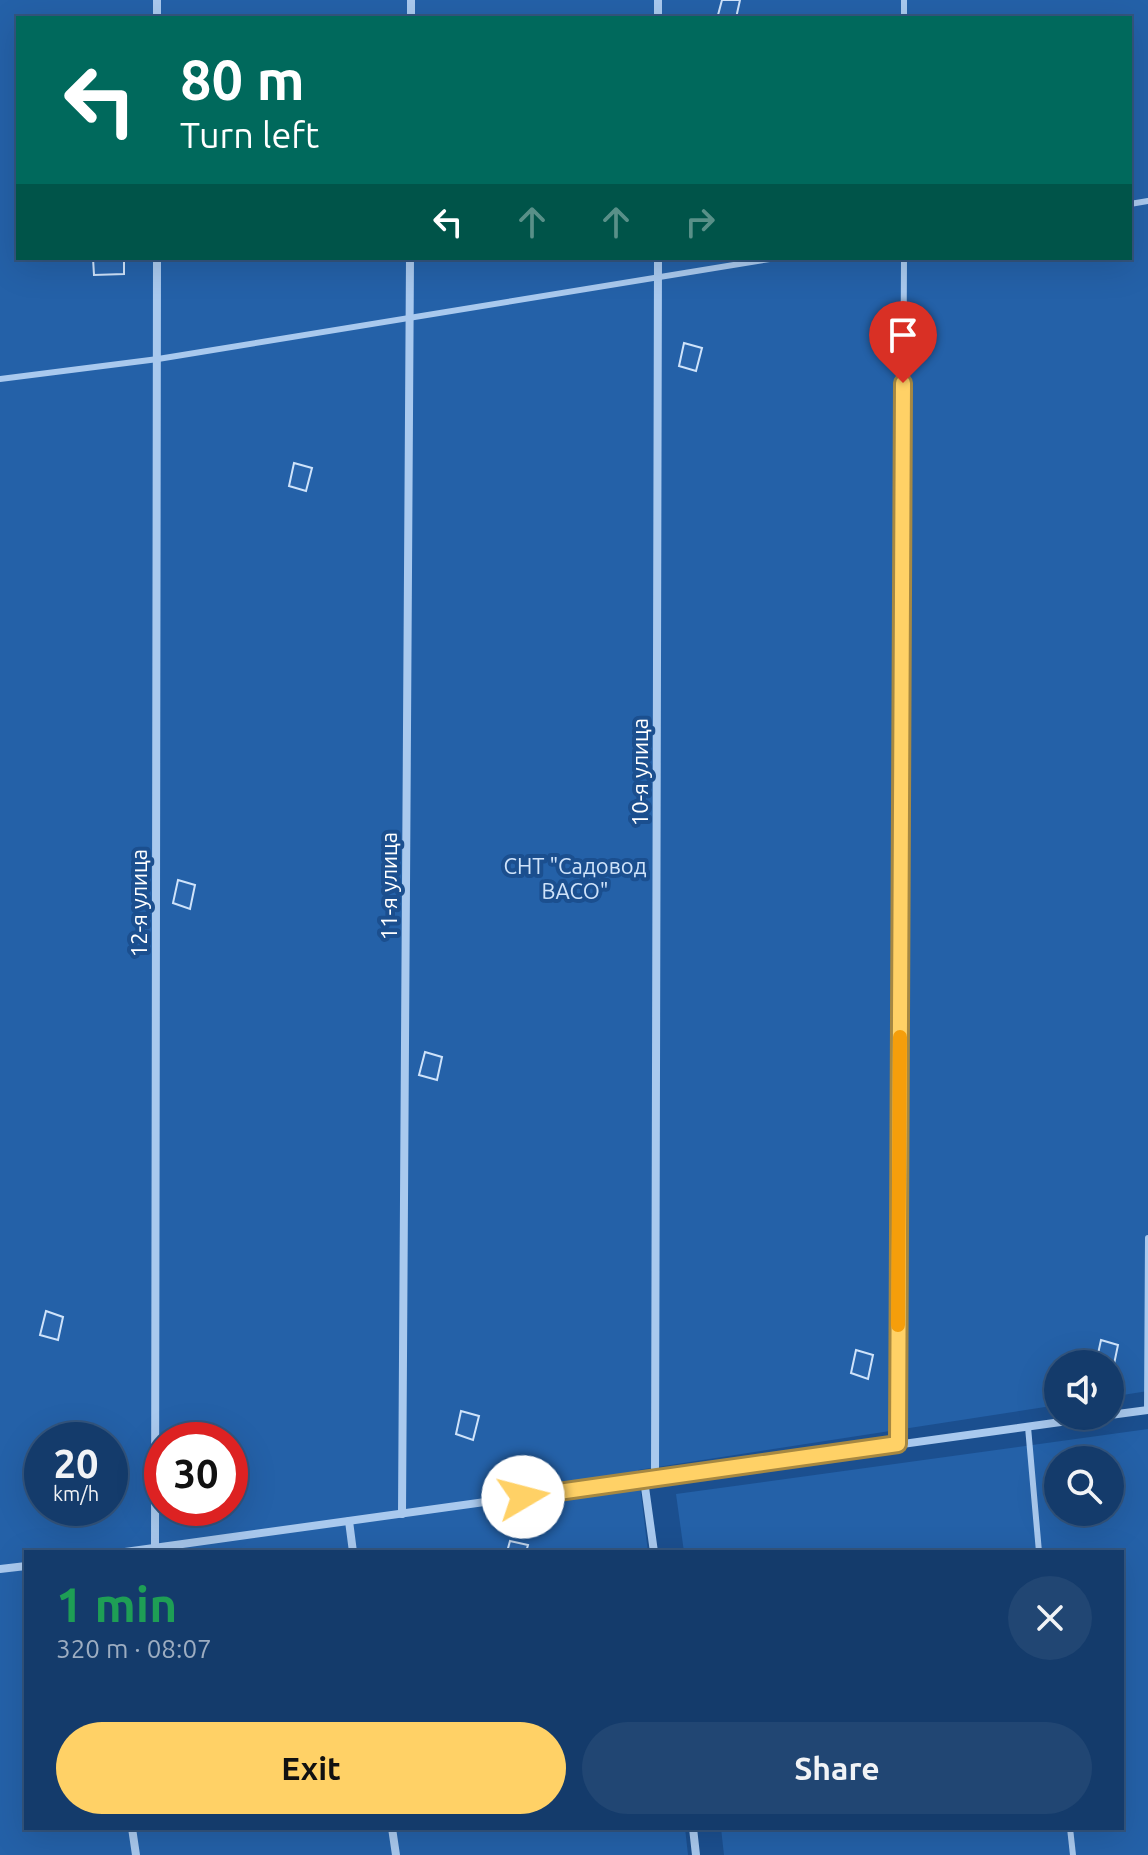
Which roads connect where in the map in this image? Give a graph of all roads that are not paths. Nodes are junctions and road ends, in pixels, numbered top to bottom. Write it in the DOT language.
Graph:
graph roads {
  1 [pos="157,260"];
  2 [pos="410,260"];
  3 [pos="658,260"];
  4 [pos="763,260"];
  5 [pos="904,260"];
  6 [pos="658,276"];
  7 [pos="410,316"];
  8 [pos="158,359"];
  9 [pos="0,379"];
  10 [pos="1148,1238"];
  11 [pos="1148,1410"];
  12 [pos="1124,1413"];
  13 [pos="1044,1425"];
  14 [pos="1028,1427"];
  15 [pos="898,1444"];
  16 [pos="655,1478"];
  17 [pos="644,1480"];
  18 [pos="402,1514"];
  19 [pos="349,1521"];
  20 [pos="155,1548"];
  21 [pos="140,1550"];
  22 [pos="353,1550"];
  23 [pos="654,1550"];
  24 [pos="1039,1550"];
  25 [pos="24,1566"];
  26 [pos="0,1569"];
  27 [pos="132,1830"];
  28 [pos="392,1830"];
  29 [pos="693,1830"];
  30 [pos="1070,1830"];
  31 [pos="136,1855"];
  32 [pos="396,1855"];
  33 [pos="696,1855"];
  34 [pos="1073,1855"];
  1 -- 8 [label="street, 12-я улица"];
  2 -- 7 [label="street, 11-я улица"];
  3 -- 6 [label="street, 10-я улица"];
  4 -- 6 [label="lane"];
  5 -- 15 [label="lane"];
  6 -- 7 [label="lane"];
  6 -- 16 [label="street, 10-я улица"];
  7 -- 8 [label="lane"];
  7 -- 18 [label="street, 11-я улица"];
  8 -- 9 [label="lane"];
  8 -- 20 [label="street, 12-я улица"];
  10 -- 11 [label="lane"];
  11 -- 12 [label="street"];
  13 -- 14 [label="street"];
  14 -- 15 [label="street"];
  14 -- 24 [label="lane"];
  15 -- 16 [label="street"];
  16 -- 17 [label="street"];
  17 -- 18 [label="street"];
  17 -- 23 [label="street"];
  18 -- 19 [label="street"];
  19 -- 20 [label="street"];
  19 -- 22 [label="street"];
  20 -- 21 [label="street"];
  25 -- 26 [label="street"];
  27 -- 31 [label="street"];
  28 -- 32 [label="street"];
  29 -- 33 [label="street"];
  30 -- 34 [label="lane"];
}
